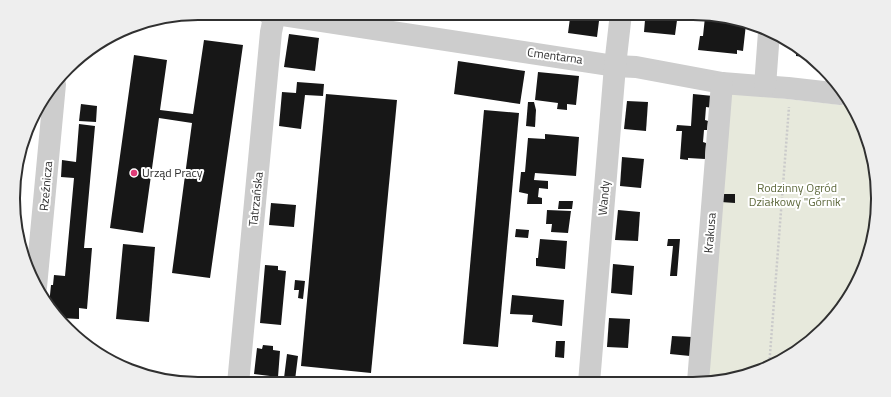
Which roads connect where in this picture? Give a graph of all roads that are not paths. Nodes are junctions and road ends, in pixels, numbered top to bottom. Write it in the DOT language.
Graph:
graph roads {
  1 [pos="272,20"];
  2 [pos="318,20"];
  3 [pos="620,20"];
  4 [pos="769,37"];
  5 [pos="614,66"];
  6 [pos="722,83"];
  7 [pos="765,86"];
  8 [pos="54,94"];
  9 [pos="837,94"];
  10 [pos="37,275"];
  11 [pos="239,377"];
  12 [pos="589,377"];
  13 [pos="698,377"];
  1 -- 11 [label="street, Tatrzańska"];
  2 -- 5 [label="street, Cmentarna"];
  3 -- 5 [label="street, Wandy"];
  4 -- 7 [label="street"];
  5 -- 6 [label="street, Cmentarna"];
  5 -- 12 [label="street, Wandy"];
  6 -- 7 [label="street, Cmentarna"];
  6 -- 13 [label="street, Krakusa"];
  7 -- 9 [label="street, Cmentarna"];
  8 -- 10 [label="street, Rzeźnicza"];
}
